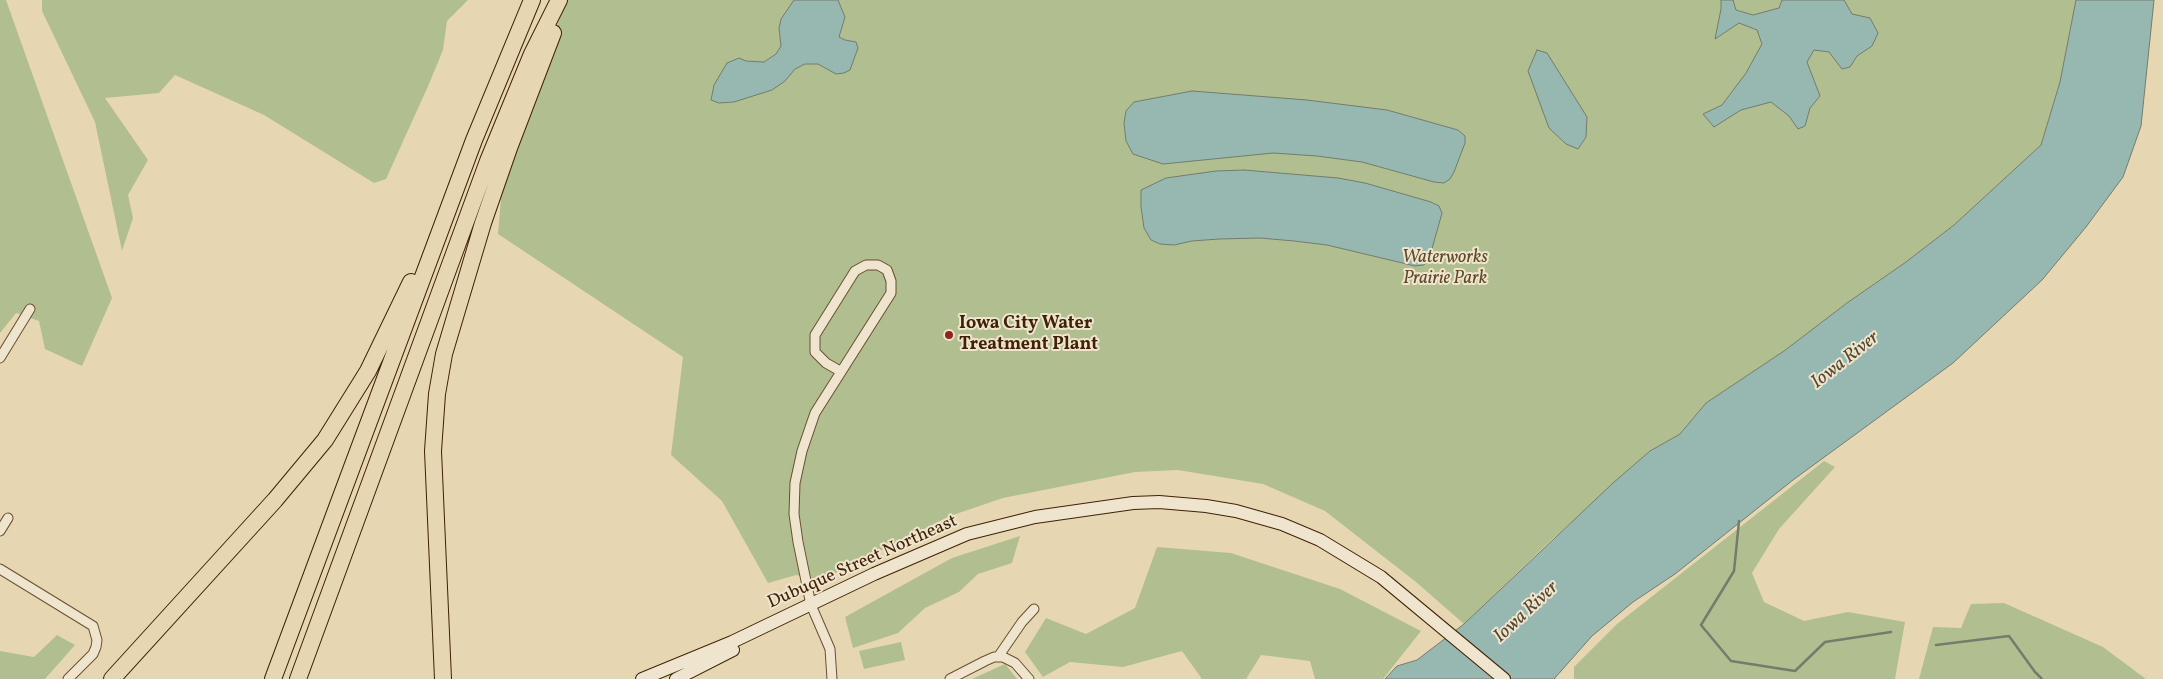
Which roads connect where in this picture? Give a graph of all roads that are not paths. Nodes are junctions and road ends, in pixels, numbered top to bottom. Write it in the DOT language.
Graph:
graph roads {
  1 [pos="532,0"];
  2 [pos="559,0"];
  3 [pos="566,0"];
  4 [pos="474,140"];
  5 [pos="30,309"];
  6 [pos="0,358"];
  7 [pos="840,371"];
  8 [pos="8,518"];
  9 [pos="0,531"];
  10 [pos="0,569"];
  11 [pos="811,605"];
  12 [pos="1034,609"];
  13 [pos="800,611"];
  14 [pos="998,657"];
  15 [pos="68,679"];
  16 [pos="112,679"];
  17 [pos="273,679"];
  18 [pos="298,679"];
  19 [pos="443,679"];
  20 [pos="642,679"];
  21 [pos="676,679"];
  22 [pos="832,679"];
  23 [pos="950,679"];
  24 [pos="1029,679"];
  25 [pos="1504,679"];
  1 -- 4 [label="highway"];
  2 -- 18 [label="highway"];
  3 -- 19 [label="highway"];
  4 -- 16 [label="highway"];
  4 -- 17 [label="highway"];
  5 -- 6 [label="street"];
  7 -- 7 [label="street"];
  7 -- 11 [label="street"];
  8 -- 9 [label="street"];
  10 -- 15 [label="street"];
  11 -- 13 [label="main road, Dubuque Street Northeast"];
  11 -- 22 [label="street"];
  11 -- 25 [label="main road, Dubuque Street Northeast"];
  12 -- 14 [label="street"];
  13 -- 20 [label="main road, Dubuque Street Northeast"];
  13 -- 21 [label="main road"];
  14 -- 23 [label="street"];
  14 -- 24 [label="street"];
}
